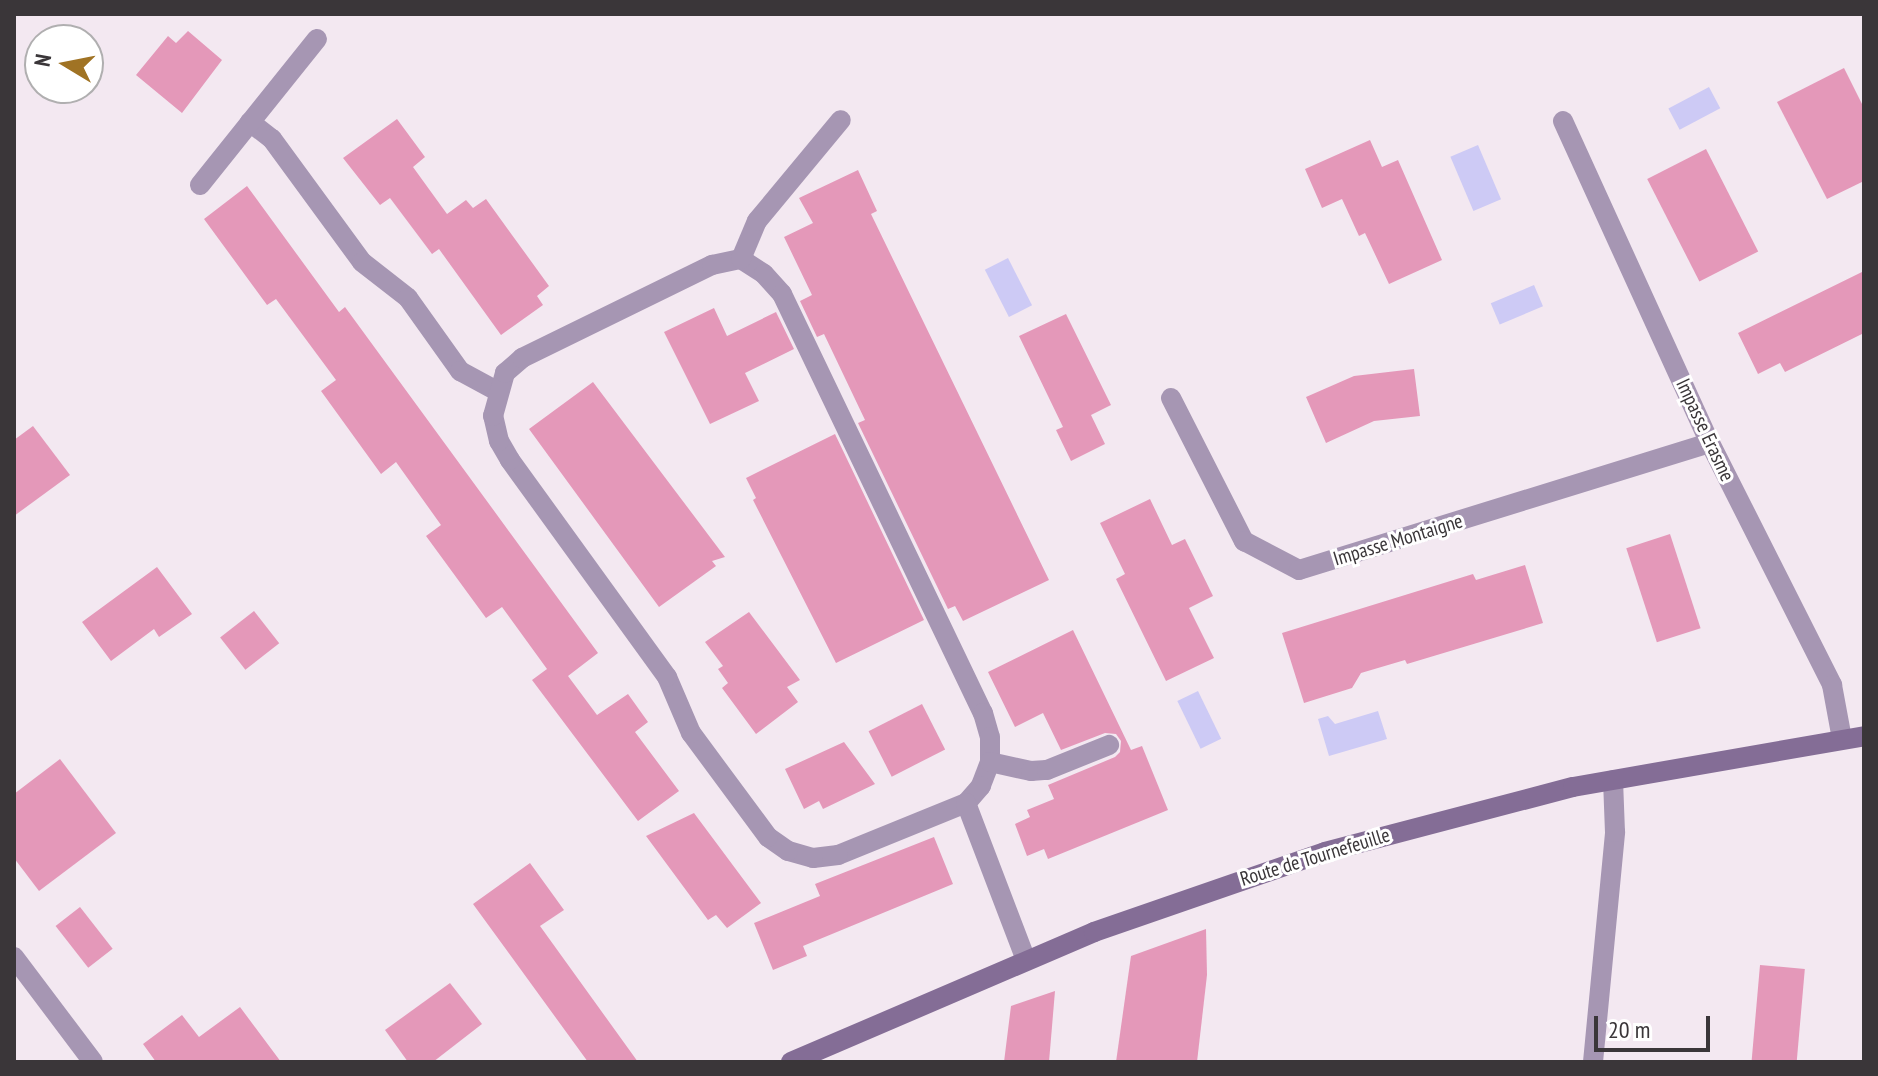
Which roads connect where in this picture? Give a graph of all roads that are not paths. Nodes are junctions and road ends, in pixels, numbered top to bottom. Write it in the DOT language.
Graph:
graph roads {
  1 [pos="317,39"];
  2 [pos="841,120"];
  3 [pos="1563,121"];
  4 [pos="250,122"];
  5 [pos="200,185"];
  6 [pos="741,259"];
  7 [pos="497,391"];
  8 [pos="1171,398"];
  9 [pos="1710,443"];
  10 [pos="1864,736"];
  11 [pos="1842,739"];
  12 [pos="1109,745"];
  13 [pos="990,762"];
  14 [pos="1613,780"];
  15 [pos="966,803"];
  16 [pos="14,957"];
  17 [pos="1026,960"];
  18 [pos="93,1062"];
  19 [pos="791,1062"];
  20 [pos="1593,1062"];
  1 -- 4 [label="street"];
  2 -- 6 [label="street"];
  3 -- 9 [label="street, Impasse Erasme"];
  4 -- 5 [label="street"];
  4 -- 7 [label="street"];
  6 -- 7 [label="street"];
  6 -- 13 [label="street"];
  7 -- 15 [label="street"];
  8 -- 9 [label="street, Impasse Montaigne"];
  9 -- 11 [label="street, Impasse Erasme"];
  10 -- 11 [label="street, Route de Tournefeuille"];
  11 -- 14 [label="street, Route de Tournefeuille"];
  12 -- 13 [label="street"];
  13 -- 15 [label="street"];
  14 -- 17 [label="street, Route de Tournefeuille"];
  14 -- 20 [label="street"];
  15 -- 17 [label="street"];
  16 -- 18 [label="street"];
  17 -- 19 [label="street, Route de Tournefeuille"];
}
